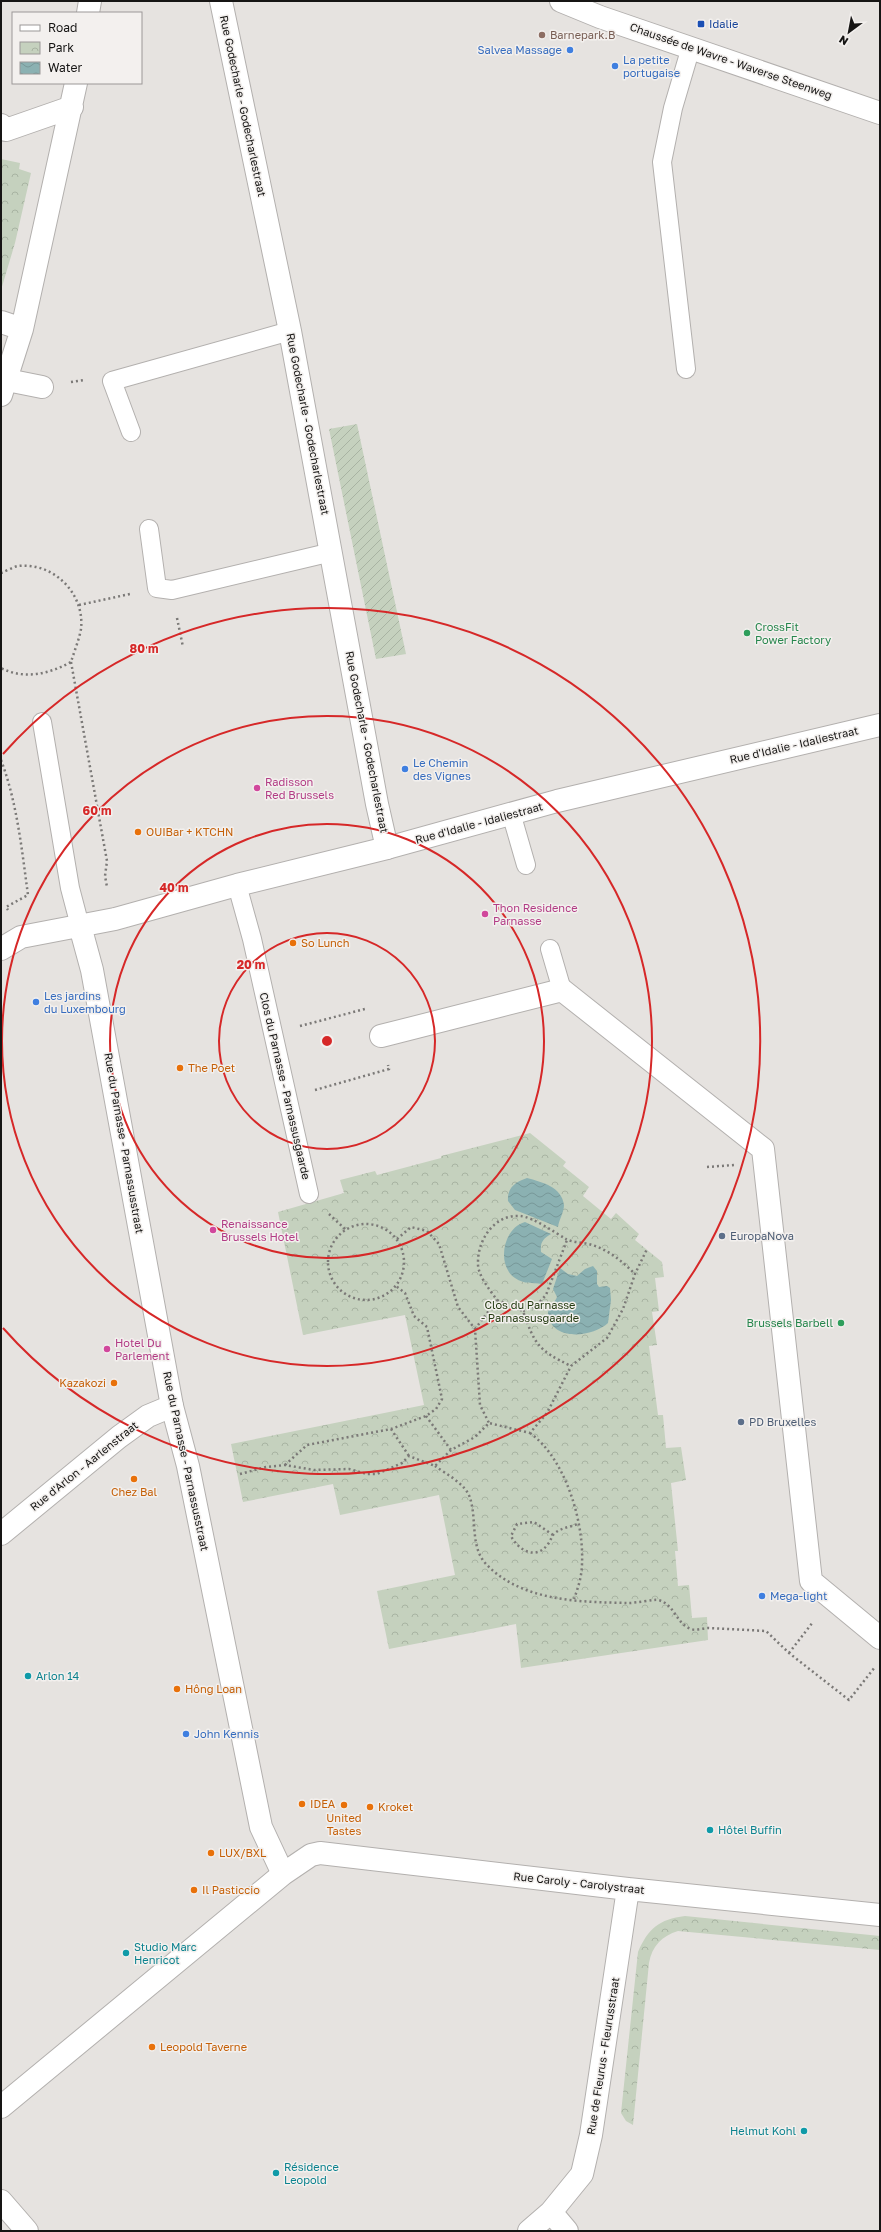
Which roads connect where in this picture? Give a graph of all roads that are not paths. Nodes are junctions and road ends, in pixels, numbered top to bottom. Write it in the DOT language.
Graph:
graph roads {
  1 [pos="90,1"];
  2 [pos="221,1"];
  3 [pos="561,1"];
  4 [pos="88,12"];
  5 [pos="691,47"];
  6 [pos="76,84"];
  7 [pos="72,108"];
  8 [pos="880,113"];
  9 [pos="1,125"];
  10 [pos="1,322"];
  11 [pos="22,329"];
  12 [pos="290,331"];
  13 [pos="686,369"];
  14 [pos="4,387"];
  15 [pos="42,387"];
  16 [pos="131,432"];
  17 [pos="149,529"];
  18 [pos="332,552"];
  19 [pos="42,722"];
  20 [pos="880,725"];
  21 [pos="511,814"];
  22 [pos="387,848"];
  23 [pos="526,865"];
  24 [pos="238,885"];
  25 [pos="80,926"];
  26 [pos="1,949"];
  27 [pos="550,949"];
  28 [pos="562,990"];
  29 [pos="381,1036"];
  30 [pos="309,1194"];
  31 [pos="172,1406"];
  32 [pos="1,1534"];
  33 [pos="880,1638"];
  34 [pos="283,1874"];
  35 [pos="628,1889"];
  36 [pos="880,1915"];
  37 [pos="1,2107"];
  38 [pos="1,2201"];
  39 [pos="551,2212"];
  40 [pos="27,2231"];
  41 [pos="529,2231"];
  42 [pos="567,2231"];
  1 -- 4 [label="street"];
  2 -- 12 [label="street, Rue Godecharle - Godecharlestraat"];
  3 -- 5 [label="street, Chaussée de Wavre - Waverse Steenweg"];
  5 -- 8 [label="street, Chaussée de Wavre - Waverse Steenweg"];
  5 -- 13 [label="lane"];
  6 -- 7 [label="street"];
  7 -- 9 [label="street"];
  7 -- 11 [label="street"];
  10 -- 11 [label="street"];
  11 -- 14 [label="street"];
  12 -- 16 [label="lane"];
  12 -- 18 [label="street, Rue Godecharle - Godecharlestraat"];
  14 -- 15 [label="street"];
  17 -- 18 [label="lane"];
  18 -- 22 [label="street, Rue Godecharle - Godecharlestraat"];
  19 -- 25 [label="lane"];
  20 -- 21 [label="street, Rue d'Idalie - Idaliestraat"];
  21 -- 22 [label="street, Rue d'Idalie - Idaliestraat"];
  21 -- 23 [label="lane"];
  22 -- 24 [label="street, Rue d'Idalie - Idaliestraat"];
  24 -- 25 [label="street, Rue d'Idalie - Idaliestraat"];
  24 -- 30 [label="lane, Clos du Parnasse - Parnassusgaarde"];
  25 -- 26 [label="street, Rue d'Idalie - Idaliestraat"];
  25 -- 31 [label="street, Rue du Parnasse - Parnassusstraat"];
  27 -- 28 [label="lane"];
  28 -- 29 [label="street"];
  28 -- 33 [label="street"];
  31 -- 32 [label="street, Rue d'Arlon - Aarlenstraat"];
  31 -- 34 [label="street, Rue du Parnasse - Parnassusstraat"];
  34 -- 35 [label="street, Rue Caroly - Carolystraat"];
  34 -- 37 [label="street, Rue Caroly - Carolystraat"];
  35 -- 36 [label="street, Rue Caroly - Carolystraat"];
  35 -- 39 [label="street, Rue de Fleurus - Fleurusstraat"];
  38 -- 40 [label="street"];
  39 -- 41 [label="street, Rue de Fleurus - Fleurusstraat"];
  39 -- 42 [label="street"];
}
